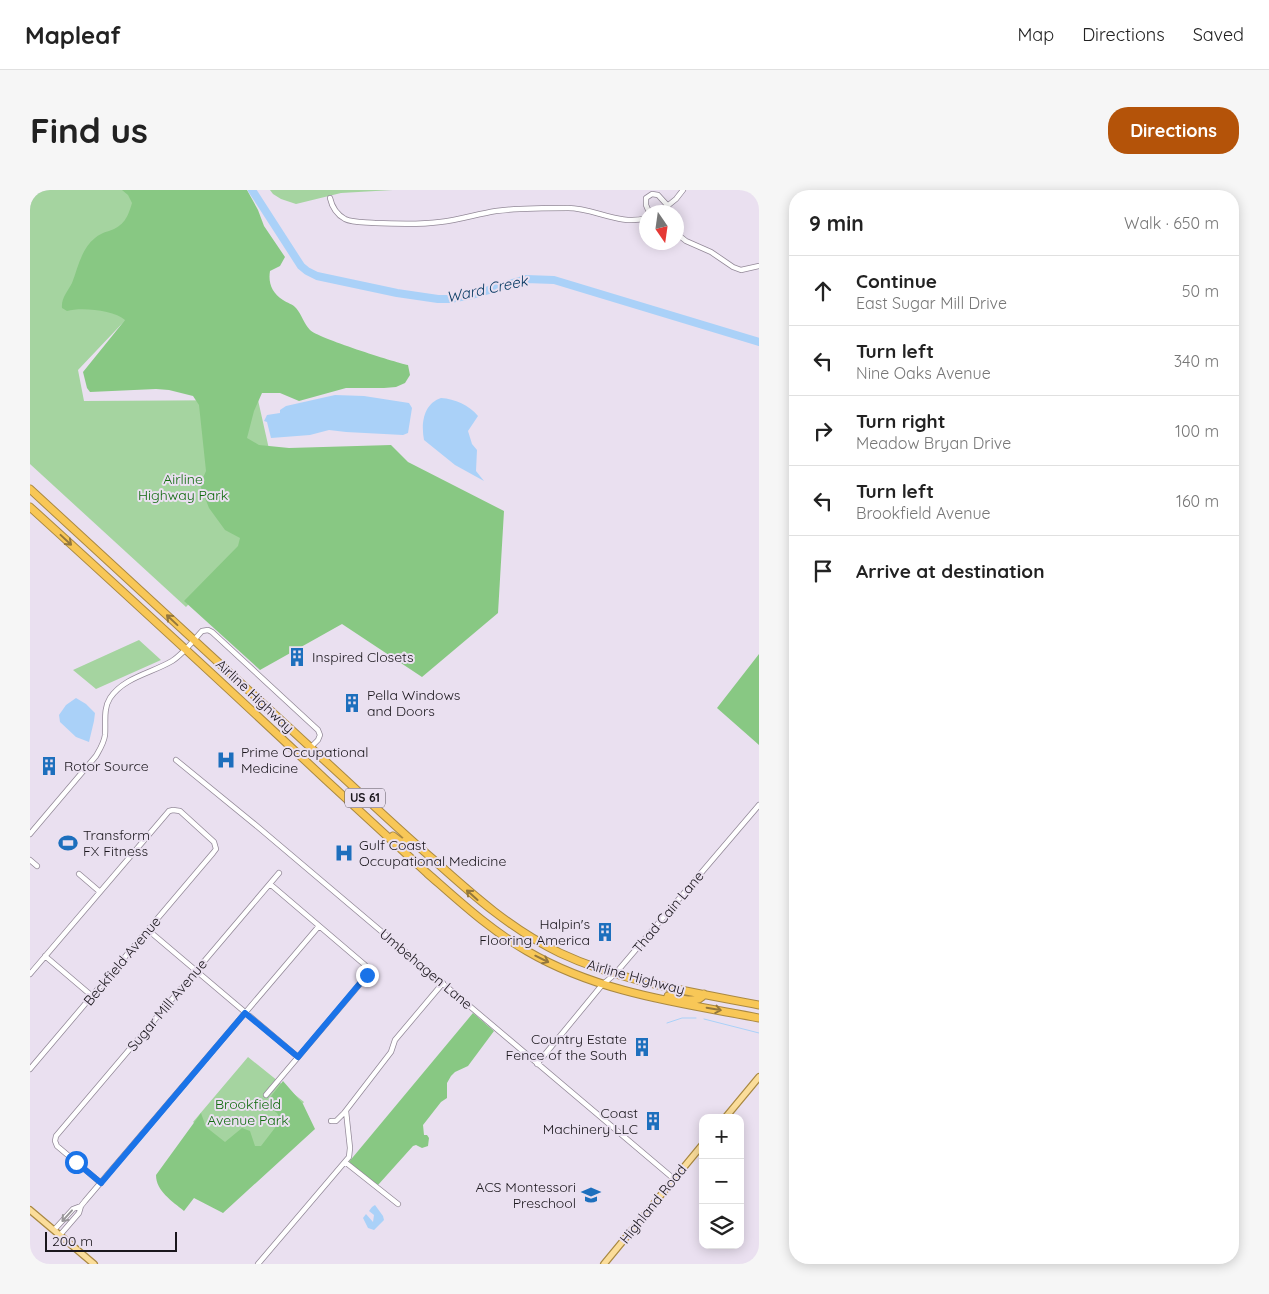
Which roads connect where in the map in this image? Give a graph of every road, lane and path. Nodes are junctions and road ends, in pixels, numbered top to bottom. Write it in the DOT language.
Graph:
graph roads {
  1 [pos="683,190"];
  2 [pos="330,198"];
  3 [pos="646,205"];
  4 [pos="667,205"];
  5 [pos="669,205"];
  6 [pos="639,220"];
  7 [pos="684,239"];
  8 [pos="759,266"];
  9 [pos="30,489"];
  10 [pos="30,508"];
  11 [pos="61,518"];
  12 [pos="52,527"];
  13 [pos="194,640"];
  14 [pos="184,650"];
  15 [pos="310,747"];
  16 [pos="176,760"];
  17 [pos="328,781"];
  18 [pos="759,805"];
  19 [pos="30,834"];
  20 [pos="409,838"];
  21 [pos="30,860"];
  22 [pos="37,866"];
  23 [pos="279,873"];
  24 [pos="79,874"];
  25 [pos="270,884"];
  26 [pos="100,892"];
  27 [pos="319,926"];
  28 [pos="148,930"];
  29 [pos="45,956"];
  30 [pos="196,971"];
  31 [pos="30,974"];
  32 [pos="615,974"];
  33 [pos="443,983"];
  34 [pos="602,985"];
  35 [pos="623,991"];
  36 [pos="704,994"];
  37 [pos="92,996"];
  38 [pos="759,1005"];
  39 [pos="245,1013"];
  40 [pos="758,1018"];
  41 [pos="298,1057"];
  42 [pos="537,1064"];
  43 [pos="30,1069"];
  44 [pos="759,1077"];
  45 [pos="266,1095"];
  46 [pos="346,1111"];
  47 [pos="728,1114"];
  48 [pos="331,1120"];
  49 [pos="699,1149"];
  50 [pos="345,1162"];
  51 [pos="674,1179"];
  52 [pos="101,1183"];
  53 [pos="398,1204"];
  54 [pos="81,1206"];
  55 [pos="30,1210"];
  56 [pos="54,1230"];
  57 [pos="60,1235"];
  58 [pos="94,1264"];
  59 [pos="258,1264"];
  60 [pos="604,1264"];
  1 -- 5 [label="street"];
  2 -- 6 [label="street"];
  3 -- 4 [label="street"];
  7 -- 8 [label="street"];
  9 -- 11 [label="highway, Airline Highway / US 61"];
  10 -- 12 [label="highway, Airline Highway / US 61"];
  11 -- 12 [label="highway"];
  13 -- 11 [label="highway, Airline Highway / US 61, one-way"];
  12 -- 14 [label="highway, Airline Highway / US 61, one-way"];
  13 -- 14 [label="street"];
  13 -- 15 [label="highway, Airline Highway / US 61"];
  13 -- 15 [label="street"];
  14 -- 17 [label="highway, Airline Highway / US 61"];
  14 -- 19 [label="street"];
  15 -- 20 [label="highway, Airline Highway / US 61"];
  16 -- 33 [label="street, Umbehagen Lane"];
  17 -- 20 [label="highway"];
  17 -- 34 [label="highway, Airline Highway / US 61, one-way"];
  18 -- 32 [label="street, Thad Cain Lane"];
  32 -- 20 [label="highway, Airline Highway / US 61, one-way"];
  21 -- 22 [label="street"];
  23 -- 25 [label="street, Sugar Mill Avenue"];
  24 -- 26 [label="street"];
  25 -- 27 [label="street"];
  25 -- 30 [label="street, Sugar Mill Avenue"];
  26 -- 28 [label="street, Beckfield Avenue"];
  26 -- 29 [label="street"];
  27 -- 39 [label="street"];
  27 -- 41 [label="street"];
  28 -- 30 [label="street"];
  28 -- 37 [label="street, Beckfield Avenue"];
  29 -- 31 [label="street"];
  29 -- 37 [label="street"];
  30 -- 39 [label="street"];
  30 -- 52 [label="street, Sugar Mill Avenue"];
  32 -- 34 [label="street, Thad Cain Lane"];
  32 -- 36 [label="highway, Airline Highway / US 61"];
  33 -- 42 [label="street, Umbehagen Lane"];
  33 -- 46 [label="street"];
  34 -- 35 [label="highway, Airline Highway / US 61"];
  34 -- 42 [label="street, Thad Cain Lane"];
  35 -- 36 [label="highway"];
  35 -- 40 [label="highway, Airline Highway / US 61, one-way"];
  36 -- 38 [label="highway, Airline Highway / US 61"];
  37 -- 43 [label="street, Beckfield Avenue"];
  39 -- 41 [label="street"];
  39 -- 52 [label="street"];
  41 -- 45 [label="street"];
  42 -- 51 [label="street, Umbehagen Lane"];
  44 -- 47 [label="main road"];
  46 -- 48 [label="street"];
  46 -- 50 [label="street"];
  49 -- 51 [label="main road, Highland Road"];
  50 -- 53 [label="street"];
  50 -- 59 [label="street"];
  51 -- 60 [label="main road, Highland Road"];
  52 -- 54 [label="street"];
  54 -- 56 [label="street, one-way"];
  54 -- 57 [label="street"];
  55 -- 56 [label="main road"];
  56 -- 57 [label="main road"];
  57 -- 58 [label="main road"];
}
